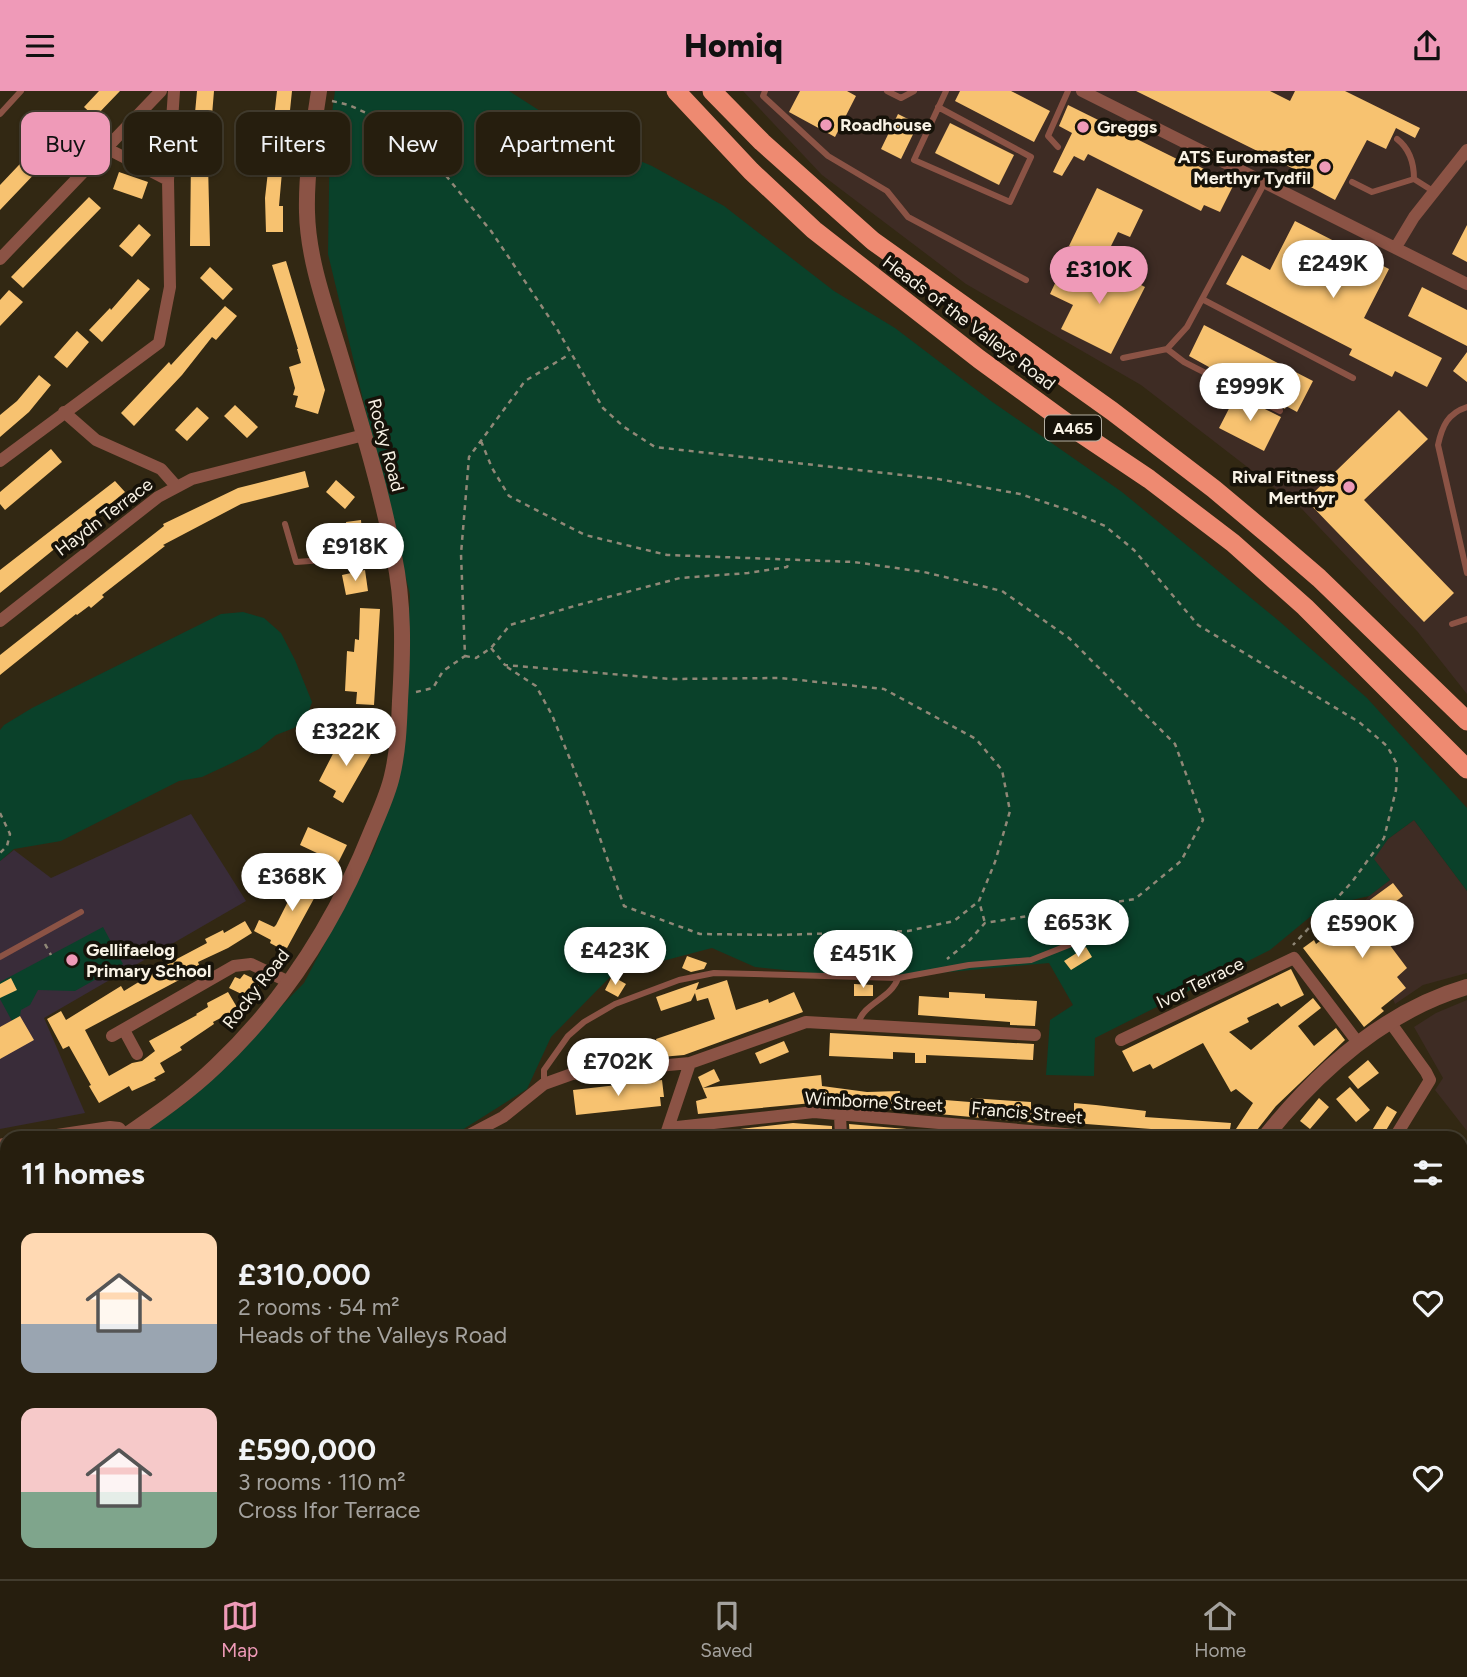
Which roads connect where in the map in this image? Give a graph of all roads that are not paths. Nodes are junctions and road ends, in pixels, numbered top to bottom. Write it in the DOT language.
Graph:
graph roads {
  1 [pos="21,91"];
  2 [pos="161,91"];
  3 [pos="173,91"];
  4 [pos="676,91"];
  5 [pos="712,91"];
  6 [pos="765,91"];
  7 [pos="887,91"];
  8 [pos="914,91"];
  9 [pos="946,91"];
  10 [pos="1068,91"];
  11 [pos="1088,92"];
  12 [pos="319,94"];
  13 [pos="938,107"];
  14 [pos="0,114"];
  15 [pos="1397,139"];
  16 [pos="110,144"];
  17 [pos="1058,147"];
  18 [pos="110,150"];
  19 [pos="1467,150"];
  20 [pos="80,175"];
  21 [pos="1414,179"];
  22 [pos="168,180"];
  23 [pos="1265,182"];
  24 [pos="1352,182"];
  25 [pos="1433,191"];
  26 [pos="1396,247"];
  27 [pos="0,259"];
  28 [pos="1026,280"];
  29 [pos="1467,283"];
  30 [pos="1202,299"];
  31 [pos="1167,349"];
  32 [pos="1123,358"];
  33 [pos="1353,378"];
  34 [pos="1467,407"];
  35 [pos="1280,411"];
  36 [pos="64,412"];
  37 [pos="364,435"];
  38 [pos="0,461"];
  39 [pos="176,486"];
  40 [pos="285,524"];
  41 [pos="394,554"];
  42 [pos="1467,573"];
  43 [pos="1467,619"];
  44 [pos="0,621"];
  45 [pos="1452,624"];
  46 [pos="1467,721"];
  47 [pos="1467,769"];
  48 [pos="81,912"];
  49 [pos="1099,938"];
  50 [pos="0,957"];
  51 [pos="898,978"];
  52 [pos="289,982"];
  53 [pos="1467,987"];
  54 [pos="1390,1022"];
  55 [pos="858,1024"];
  56 [pos="1035,1035"];
  57 [pos="1121,1040"];
  58 [pos="1359,1044"];
  59 [pos="137,1054"];
  60 [pos="690,1063"];
  61 [pos="544,1084"];
  62 [pos="840,1115"];
  63 [pos="952,1124"];
  64 [pos="84,1131"];
  65 [pos="121,1131"];
  66 [pos="133,1131"];
  67 [pos="476,1131"];
  68 [pos="667,1131"];
  69 [pos="680,1131"];
  70 [pos="841,1131"];
  71 [pos="950,1131"];
  72 [pos="1031,1131"];
  73 [pos="1270,1131"];
  74 [pos="1399,1131"];
  1 -- 14 [label="lane"];
  2 -- 16 [label="street"];
  3 -- 22 [label="street"];
  4 -- 47 [label="highway, Heads of the Valleys Road / A465"];
  5 -- 46 [label="highway, Heads of the Valleys Road / A465"];
  6 -- 28 [label="lane"];
  7 -- 8 [label="lane"];
  9 -- 13 [label="lane"];
  10 -- 17 [label="lane"];
  11 -- 23 [label="street"];
  12 -- 37 [label="street, Rocky Road"];
  13 -- 13 [label="lane"];
  15 -- 21 [label="lane"];
  18 -- 22 [label="street"];
  19 -- 25 [label="street"];
  20 -- 27 [label="street"];
  21 -- 24 [label="lane"];
  21 -- 25 [label="lane"];
  22 -- 36 [label="street"];
  23 -- 26 [label="street"];
  23 -- 30 [label="lane"];
  25 -- 26 [label="street"];
  26 -- 29 [label="street"];
  30 -- 31 [label="lane"];
  30 -- 33 [label="lane"];
  31 -- 32 [label="lane"];
  31 -- 35 [label="lane"];
  34 -- 42 [label="lane"];
  36 -- 38 [label="street"];
  36 -- 39 [label="street"];
  37 -- 39 [label="street, Haydn Terrace"];
  37 -- 41 [label="street, Rocky Road"];
  39 -- 44 [label="street, Haydn Terrace"];
  40 -- 41 [label="lane"];
  41 -- 52 [label="street, Rocky Road"];
  43 -- 45 [label="lane"];
  48 -- 50 [label="lane"];
  49 -- 51 [label="lane"];
  51 -- 55 [label="lane"];
  51 -- 61 [label="lane"];
  52 -- 59 [label="street"];
  52 -- 66 [label="street, Rocky Road"];
  53 -- 54 [label="street"];
  54 -- 58 [label="street"];
  54 -- 74 [label="street"];
  55 -- 56 [label="street"];
  55 -- 60 [label="street"];
  57 -- 58 [label="street, Ivor Terrace"];
  58 -- 73 [label="street"];
  60 -- 61 [label="street"];
  60 -- 68 [label="street"];
  61 -- 67 [label="street"];
  62 -- 63 [label="street, Wimborne Street"];
  62 -- 69 [label="street, Wimborne Street"];
  62 -- 70 [label="street"];
  63 -- 71 [label="street"];
  63 -- 72 [label="street, Francis Street"];
  64 -- 65 [label="street"];
}
